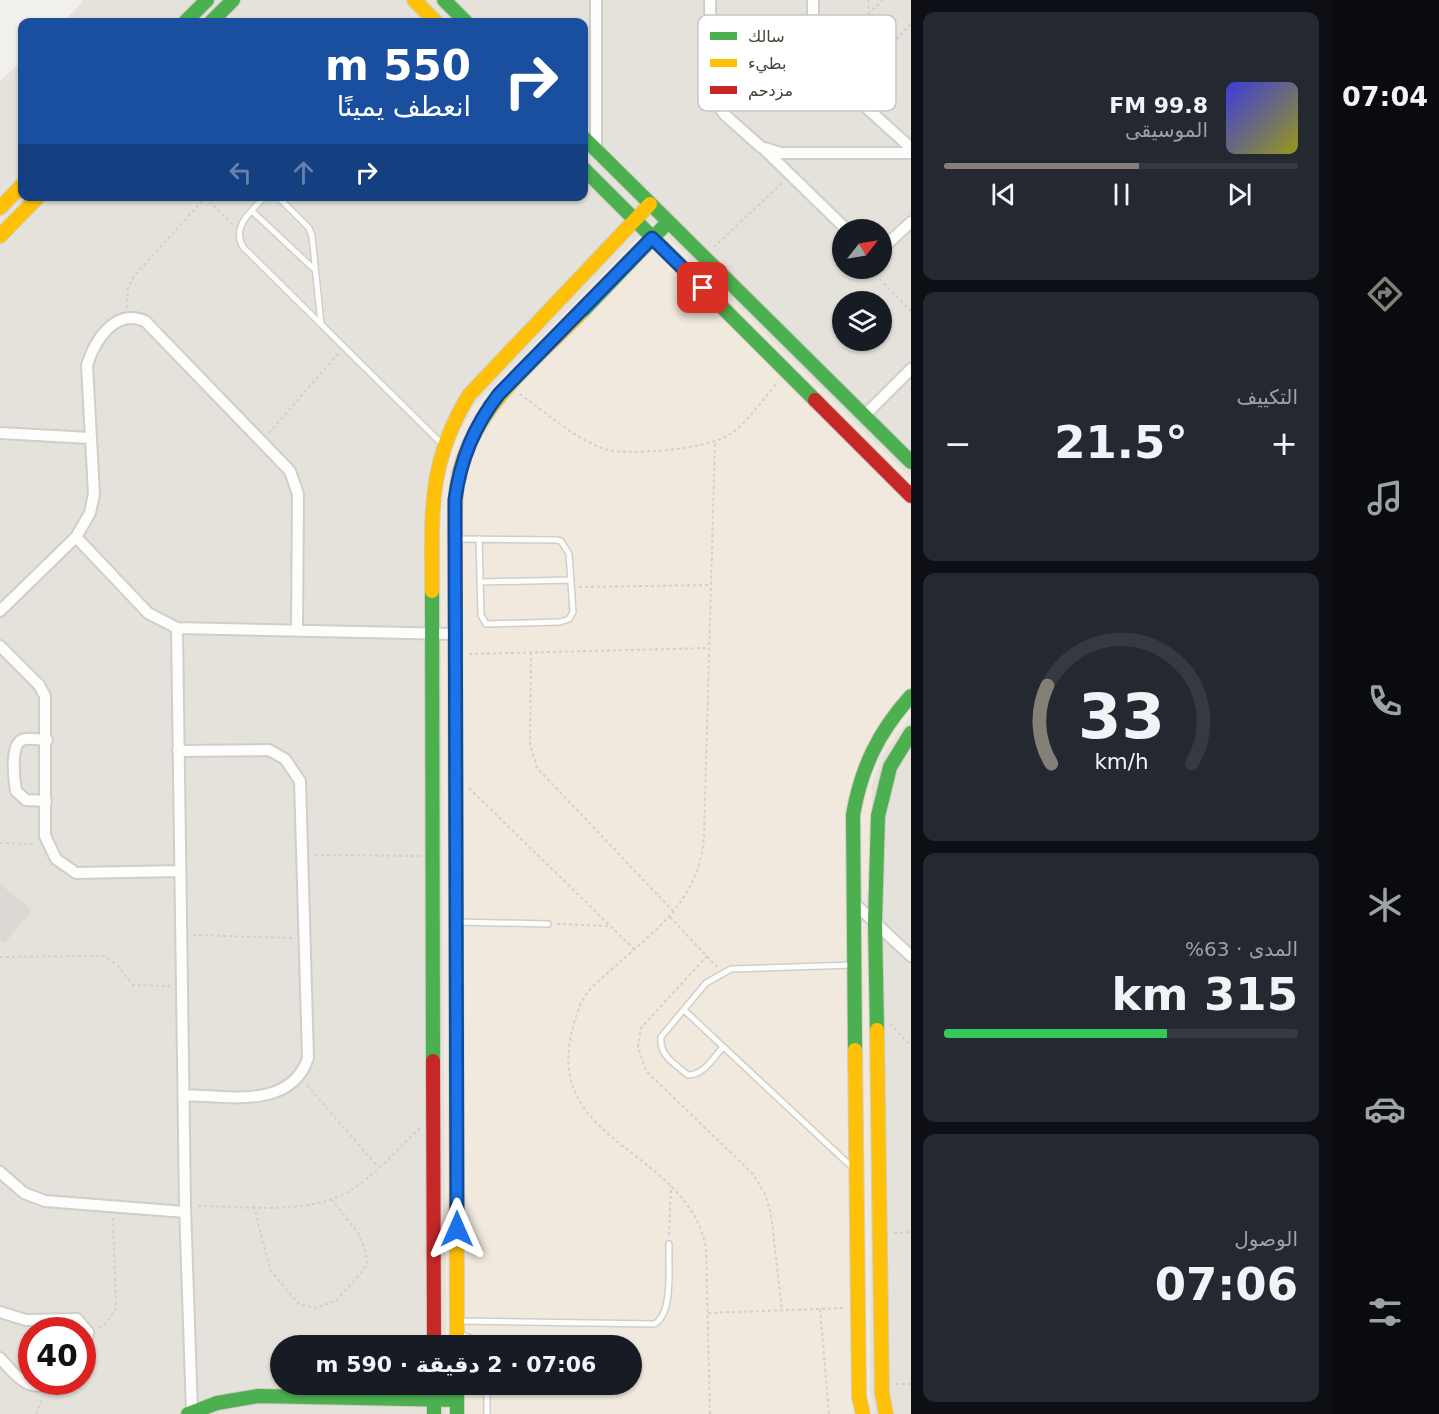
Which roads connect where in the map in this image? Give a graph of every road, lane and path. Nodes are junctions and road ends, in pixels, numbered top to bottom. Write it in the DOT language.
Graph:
graph roads {
  1 [pos="233,0"];
  2 [pos="414,0"];
  3 [pos="444,0"];
  4 [pos="596,0"];
  5 [pos="710,0"];
  6 [pos="813,0"];
  7 [pos="868,0"];
  8 [pos="883,0"];
  9 [pos="201,2"];
  10 [pos="868,14"];
  11 [pos="710,15"];
  12 [pos="813,15"];
  13 [pos="187,18"];
  14 [pos="215,18"];
  15 [pos="432,18"];
  16 [pos="462,18"];
  17 [pos="911,24"];
  18 [pos="896,39"];
  19 [pos="723,111"];
  20 [pos="868,111"];
  21 [pos="588,142"];
  22 [pos="761,147"];
  23 [pos="596,151"];
  24 [pos="911,151"];
  25 [pos="588,173"];
  26 [pos="790,175"];
  27 [pos="18,189"];
  28 [pos="34,201"];
  29 [pos="202,201"];
  30 [pos="210,201"];
  31 [pos="261,201"];
  32 [pos="282,201"];
  33 [pos="650,204"];
  34 [pos="0,208"];
  35 [pos="252,211"];
  36 [pos="836,219"];
  37 [pos="635,220"];
  38 [pos="668,222"];
  39 [pos="911,222"];
  40 [pos="239,231"];
  41 [pos="0,236"];
  42 [pos="652,238"];
  43 [pos="892,240"];
  44 [pos="704,257"];
  45 [pos="315,270"];
  46 [pos="880,279"];
  47 [pos="911,311"];
  48 [pos="129,317"];
  49 [pos="321,324"];
  50 [pos="344,347"];
  51 [pos="911,369"];
  52 [pos="787,372"];
  53 [pos="508,386"];
  54 [pos="864,416"];
  55 [pos="0,433"];
  56 [pos="90,438"];
  57 [pos="263,441"];
  58 [pos="715,442"];
  59 [pos="443,445"];
  60 [pos="911,462"];
  61 [pos="911,496"];
  62 [pos="76,537"];
  63 [pos="479,538"];
  64 [pos="455,539"];
  65 [pos="480,582"];
  66 [pos="571,583"];
  67 [pos="711,585"];
  68 [pos="0,610"];
  69 [pos="177,628"];
  70 [pos="297,631"];
  71 [pos="432,633"];
  72 [pos="455,634"];
  73 [pos="0,646"];
  74 [pos="709,648"];
  75 [pos="531,652"];
  76 [pos="455,654"];
  77 [pos="911,696"];
  78 [pos="911,733"];
  79 [pos="46,740"];
  80 [pos="178,751"];
  81 [pos="455,775"];
  82 [pos="46,801"];
  83 [pos="0,843"];
  84 [pos="48,845"];
  85 [pos="303,855"];
  86 [pos="433,856"];
  87 [pos="180,871"];
  88 [pos="854,903"];
  89 [pos="674,912"];
  90 [pos="670,917"];
  91 [pos="456,921"];
  92 [pos="874,922"];
  93 [pos="548,924"];
  94 [pos="611,926"];
  95 [pos="181,935"];
  96 [pos="305,939"];
  97 [pos="634,949"];
  98 [pos="909,951"];
  99 [pos="707,956"];
  100 [pos="0,957"];
  101 [pos="854,965"];
  102 [pos="723,972"];
  103 [pos="433,977"];
  104 [pos="456,978"];
  105 [pos="182,985"];
  106 [pos="876,1009"];
  107 [pos="684,1010"];
  108 [pos="911,1046"];
  109 [pos="723,1047"];
  110 [pos="299,1076"];
  111 [pos="184,1095"];
  112 [pos="433,1116"];
  113 [pos="378,1167"];
  114 [pos="855,1170"];
  115 [pos="0,1172"];
  116 [pos="671,1186"];
  117 [pos="332,1200"];
  118 [pos="254,1206"];
  119 [pos="112,1207"];
  120 [pos="185,1209"];
  121 [pos="911,1232"];
  122 [pos="879,1233"];
  123 [pos="669,1244"];
  124 [pos="857,1308"];
  125 [pos="820,1309"];
  126 [pos="782,1311"];
  127 [pos="0,1312"];
  128 [pos="708,1313"];
  129 [pos="18,1318"];
  130 [pos="96,1328"];
  131 [pos="457,1333"];
  132 [pos="434,1335"];
  133 [pos="0,1358"];
  134 [pos="18,1379"];
  135 [pos="43,1395"];
  136 [pos="487,1395"];
  137 [pos="434,1407"];
  138 [pos="457,1407"];
  139 [pos="190,1413"];
  140 [pos="36,1414"];
  141 [pos="487,1414"];
  142 [pos="710,1414"];
  143 [pos="829,1414"];
  144 [pos="863,1414"];
  145 [pos="886,1414"];
  1 -- 14 [label="street"];
  2 -- 15 [label="street"];
  3 -- 16 [label="street"];
  4 -- 23 [label="street"];
  5 -- 11 [label="street"];
  6 -- 12 [label="street"];
  7 -- 10 [label="path"];
  8 -- 10 [label="path"];
  9 -- 13 [label="street"];
  17 -- 18 [label="path"];
  19 -- 22 [label="street"];
  20 -- 24 [label="street"];
  21 -- 23 [label="street"];
  22 -- 24 [label="street"];
  22 -- 26 [label="street"];
  23 -- 33 [label="street"];
  25 -- 37 [label="street"];
  26 -- 36 [label="street"];
  26 -- 44 [label="path"];
  27 -- 34 [label="street"];
  28 -- 41 [label="street"];
  29 -- 48 [label="path"];
  30 -- 40 [label="path"];
  31 -- 35 [label="lane"];
  32 -- 45 [label="lane"];
  33 -- 37 [label="street"];
  33 -- 38 [label="street"];
  35 -- 40 [label="lane"];
  35 -- 45 [label="lane"];
  37 -- 42 [label="street"];
  37 -- 59 [label="street"];
  38 -- 42 [label="street"];
  38 -- 44 [label="street"];
  39 -- 43 [label="street"];
  40 -- 49 [label="lane"];
  42 -- 52 [label="street"];
  42 -- 53 [label="street"];
  44 -- 54 [label="street"];
  45 -- 49 [label="lane"];
  46 -- 47 [label="path"];
  48 -- 56 [label="street"];
  48 -- 57 [label="street"];
  49 -- 50 [label="lane"];
  50 -- 57 [label="path"];
  50 -- 59 [label="lane"];
  51 -- 54 [label="street"];
  52 -- 58 [label="path"];
  52 -- 61 [label="street"];
  53 -- 58 [label="path"];
  53 -- 64 [label="street"];
  54 -- 60 [label="street"];
  55 -- 56 [label="street"];
  56 -- 62 [label="street"];
  57 -- 70 [label="street"];
  58 -- 67 [label="path"];
  59 -- 71 [label="street"];
  62 -- 68 [label="street"];
  62 -- 69 [label="street"];
  63 -- 64 [label="lane"];
  63 -- 65 [label="lane"];
  63 -- 66 [label="lane"];
  64 -- 72 [label="street"];
  65 -- 66 [label="lane"];
  65 -- 66 [label="lane"];
  66 -- 67 [label="path"];
  67 -- 74 [label="path"];
  69 -- 70 [label="street"];
  69 -- 80 [label="street"];
  70 -- 71 [label="street"];
  71 -- 72 [label="street"];
  71 -- 86 [label="street"];
  72 -- 76 [label="street"];
  73 -- 79 [label="street"];
  74 -- 75 [label="path"];
  74 -- 89 [label="path"];
  75 -- 76 [label="path"];
  75 -- 89 [label="path"];
  76 -- 81 [label="street"];
  77 -- 88 [label="street"];
  78 -- 92 [label="street"];
  79 -- 82 [label="street"];
  79 -- 82 [label="street"];
  80 -- 85 [label="street"];
  80 -- 87 [label="street"];
  81 -- 91 [label="street"];
  81 -- 94 [label="path"];
  82 -- 84 [label="street"];
  83 -- 84 [label="path"];
  84 -- 87 [label="street"];
  85 -- 86 [label="path"];
  85 -- 96 [label="street"];
  86 -- 103 [label="street"];
  87 -- 95 [label="street"];
  88 -- 92 [label="street"];
  88 -- 101 [label="street"];
  89 -- 90 [label="path"];
  90 -- 97 [label="path"];
  90 -- 99 [label="path"];
  91 -- 93 [label="lane"];
  91 -- 104 [label="street"];
  92 -- 98 [label="street"];
  92 -- 106 [label="street"];
  93 -- 94 [label="path"];
  94 -- 97 [label="path"];
  95 -- 96 [label="path"];
  95 -- 105 [label="street"];
  96 -- 110 [label="street"];
  97 -- 116 [label="path"];
  99 -- 102 [label="path"];
  99 -- 126 [label="path"];
  100 -- 105 [label="path"];
  101 -- 102 [label="lane"];
  101 -- 114 [label="street"];
  102 -- 107 [label="lane"];
  103 -- 104 [label="street"];
  103 -- 112 [label="street"];
  104 -- 131 [label="street"];
  105 -- 111 [label="street"];
  106 -- 108 [label="path"];
  106 -- 122 [label="street"];
  107 -- 109 [label="lane"];
  107 -- 109 [label="lane"];
  109 -- 114 [label="lane"];
  110 -- 111 [label="street"];
  110 -- 113 [label="path"];
  111 -- 120 [label="street"];
  112 -- 113 [label="path"];
  112 -- 132 [label="street"];
  113 -- 117 [label="path"];
  114 -- 124 [label="street"];
  115 -- 119 [label="street"];
  116 -- 123 [label="path"];
  116 -- 128 [label="path"];
  117 -- 118 [label="path"];
  117 -- 118 [label="path"];
  118 -- 120 [label="path"];
  119 -- 120 [label="street"];
  119 -- 130 [label="path"];
  120 -- 139 [label="street"];
  121 -- 122 [label="path"];
  122 -- 145 [label="street"];
  123 -- 131 [label="lane"];
  124 -- 125 [label="path"];
  124 -- 144 [label="street"];
  125 -- 126 [label="path"];
  125 -- 143 [label="path"];
  126 -- 128 [label="path"];
  127 -- 129 [label="street"];
  128 -- 142 [label="path"];
  133 -- 134 [label="street"];
  135 -- 140 [label="path"];
  136 -- 141 [label="lane"];
  137 -- 138 [label="street"];
  137 -- 139 [label="street"];
}
